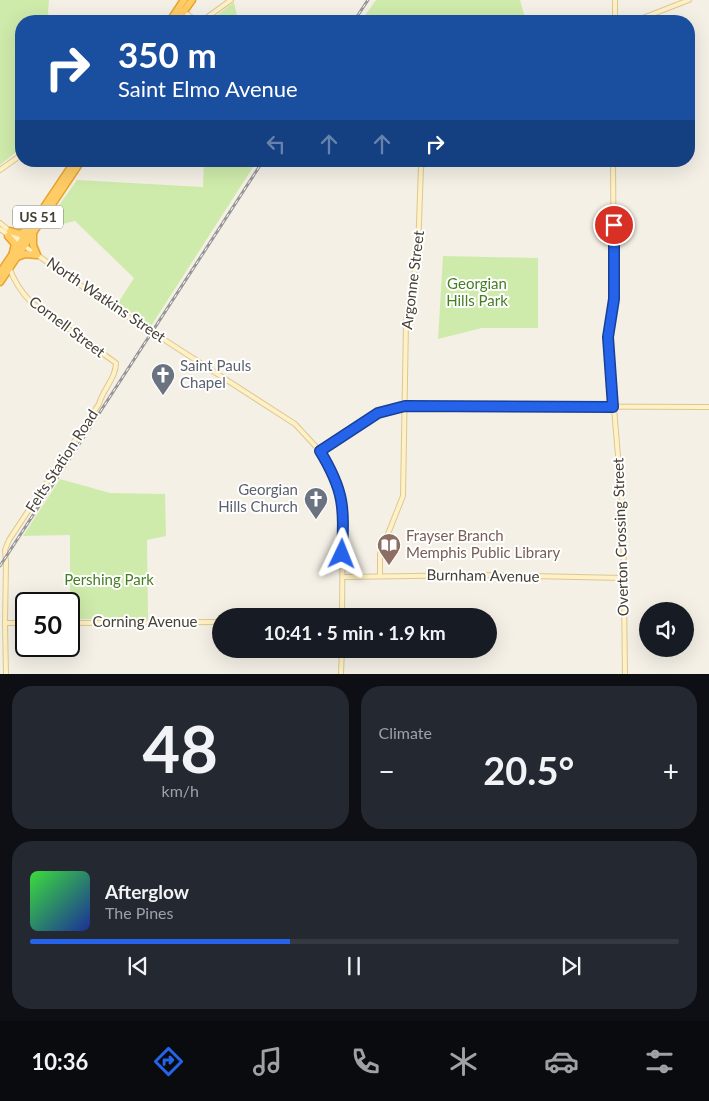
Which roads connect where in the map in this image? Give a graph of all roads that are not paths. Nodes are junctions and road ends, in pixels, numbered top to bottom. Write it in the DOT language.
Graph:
graph roads {
  1 [pos="184,0"];
  2 [pos="192,0"];
  3 [pos="231,0"];
  4 [pos="615,0"];
  5 [pos="689,0"];
  6 [pos="181,11"];
  7 [pos="177,15"];
  8 [pos="179,15"];
  9 [pos="187,15"];
  10 [pos="210,15"];
  11 [pos="615,15"];
  12 [pos="650,15"];
  13 [pos="15,159"];
  14 [pos="72,167"];
  15 [pos="76,167"];
  16 [pos="421,167"];
  17 [pos="613,167"];
  18 [pos="0,170"];
  19 [pos="70,173"];
  20 [pos="0,223"];
  21 [pos="0,229"];
  22 [pos="31,232"];
  23 [pos="9,233"];
  24 [pos="23,244"];
  25 [pos="37,254"];
  26 [pos="15,255"];
  27 [pos="8,266"];
  28 [pos="0,273"];
  29 [pos="0,282"];
  30 [pos="116,363"];
  31 [pos="405,406"];
  32 [pos="613,407"];
  33 [pos="709,407"];
  34 [pos="320,451"];
  35 [pos="380,576"];
  36 [pos="342,577"];
  37 [pos="623,578"];
  38 [pos="342,608"];
  39 [pos="212,622"];
  40 [pos="5,623"];
  41 [pos="15,623"];
  42 [pos="80,623"];
  43 [pos="342,658"];
  44 [pos="6,674"];
  45 [pos="341,674"];
  46 [pos="625,674"];
  1 -- 6 [label="highway"];
  2 -- 6 [label="highway"];
  3 -- 10 [label="street"];
  4 -- 11 [label="street"];
  5 -- 12 [label="street"];
  6 -- 7 [label="highway"];
  6 -- 8 [label="highway"];
  6 -- 9 [label="street"];
  13 -- 18 [label="street"];
  14 -- 19 [label="highway, US 51"];
  15 -- 19 [label="highway, US 51"];
  16 -- 31 [label="street, Argonne Street"];
  17 -- 32 [label="street, Overton Crossing Street"];
  19 -- 22 [label="highway, US 51"];
  20 -- 23 [label="street, North Watkins Street"];
  21 -- 23 [label="street, North Watkins Street"];
  22 -- 23 [label="highway"];
  22 -- 24 [label="highway, US 51"];
  22 -- 25 [label="highway"];
  23 -- 24 [label="street, North Watkins Street"];
  23 -- 26 [label="highway"];
  24 -- 25 [label="street, North Watkins Street"];
  24 -- 26 [label="highway, US 51"];
  25 -- 26 [label="highway"];
  25 -- 34 [label="street, North Watkins Street, bridge"];
  26 -- 27 [label="highway, US 51"];
  27 -- 28 [label="highway, US 51"];
  27 -- 29 [label="highway, US 51"];
  27 -- 30 [label="street, Cornell Street"];
  30 -- 40 [label="street, Felts Station Road"];
  31 -- 32 [label="street"];
  31 -- 34 [label="street"];
  31 -- 35 [label="street, Argonne Street"];
  32 -- 33 [label="street"];
  32 -- 37 [label="street, Overton Crossing Street"];
  34 -- 36 [label="street, North Watkins Street"];
  35 -- 36 [label="street, Burnham Avenue"];
  35 -- 37 [label="street, Burnham Avenue"];
  36 -- 38 [label="street, North Watkins Street"];
  37 -- 46 [label="street, Overton Crossing Street"];
  39 -- 42 [label="street, Corning Avenue"];
  40 -- 41 [label="street"];
  40 -- 44 [label="street, Felts Station Road"];
  43 -- 45 [label="street"];
}
